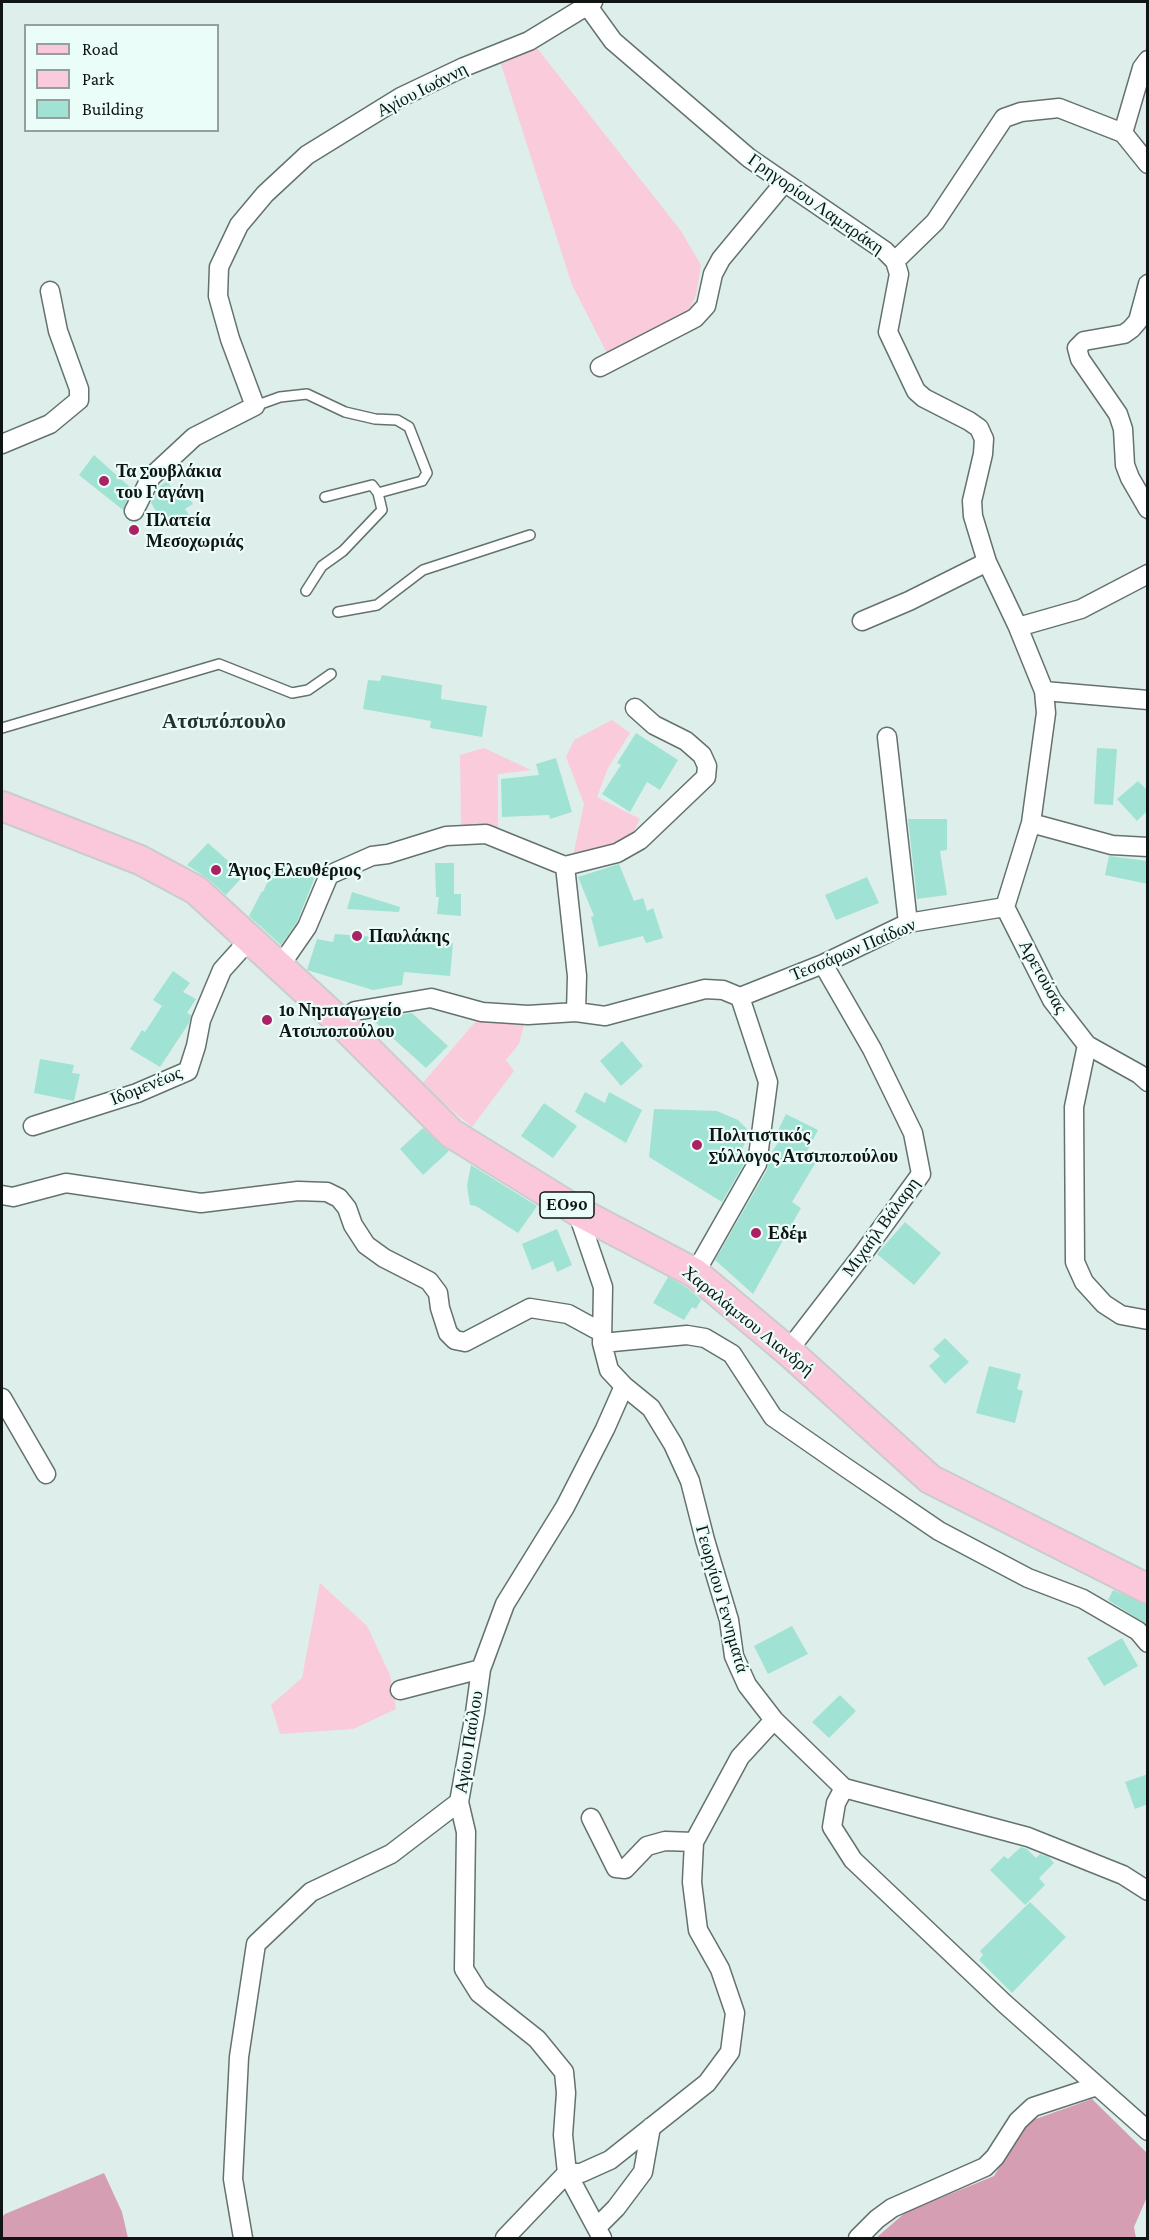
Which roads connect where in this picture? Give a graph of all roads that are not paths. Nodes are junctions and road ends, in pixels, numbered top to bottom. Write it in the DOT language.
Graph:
graph roads {
  1 [pos="590,3"];
  2 [pos="1148,60"];
  3 [pos="1124,133"];
  4 [pos="1148,164"];
  5 [pos="784,183"];
  6 [pos="895,261"];
  7 [pos="1148,284"];
  8 [pos="50,291"];
  9 [pos="600,367"];
  10 [pos="255,406"];
  11 [pos="2,444"];
  12 [pos="378,493"];
  13 [pos="325,497"];
  14 [pos="1148,509"];
  15 [pos="134,512"];
  16 [pos="530,536"];
  17 [pos="987,562"];
  18 [pos="1148,574"];
  19 [pos="306,591"];
  20 [pos="338,612"];
  21 [pos="862,621"];
  22 [pos="1018,627"];
  23 [pos="332,674"];
  24 [pos="1044,691"];
  25 [pos="1148,700"];
  26 [pos="635,708"];
  27 [pos="2,728"];
  28 [pos="887,737"];
  29 [pos="2,806"];
  30 [pos="1031,823"];
  31 [pos="1148,847"];
  32 [pos="565,866"];
  33 [pos="1005,907"];
  34 [pos="908,923"];
  35 [pos="249,940"];
  36 [pos="823,964"];
  37 [pos="280,966"];
  38 [pos="740,997"];
  39 [pos="576,1012"];
  40 [pos="341,1023"];
  41 [pos="1087,1045"];
  42 [pos="1148,1082"];
  43 [pos="33,1126"];
  44 [pos="2,1195"];
  45 [pos="577,1211"];
  46 [pos="694,1273"];
  47 [pos="1148,1320"];
  48 [pos="601,1337"];
  49 [pos="788,1351"];
  50 [pos="624,1386"];
  51 [pos="2,1398"];
  52 [pos="46,1474"];
  53 [pos="1148,1589"];
  54 [pos="1148,1643"];
  55 [pos="481,1669"];
  56 [pos="400,1690"];
  57 [pos="774,1720"];
  58 [pos="844,1788"];
  59 [pos="459,1802"];
  60 [pos="591,1818"];
  61 [pos="694,1842"];
  62 [pos="1148,1891"];
  63 [pos="1097,2086"];
  64 [pos="651,2127"];
  65 [pos="1148,2131"];
  66 [pos="567,2173"];
  67 [pos="599,2233"];
  68 [pos="243,2238"];
  69 [pos="505,2238"];
  70 [pos="858,2238"];
  1 -- 5 [label="street, Γρηγορίου Λαμπράκη"];
  1 -- 10 [label="street, Αγίου Ιωάννη"];
  2 -- 3 [label="street"];
  3 -- 4 [label="street"];
  3 -- 6 [label="street"];
  5 -- 6 [label="street, Γρηγορίου Λαμπράκη"];
  5 -- 9 [label="street"];
  6 -- 17 [label="street, Γρηγορίου Λαμπράκη"];
  7 -- 14 [label="street"];
  8 -- 11 [label="street"];
  10 -- 12 [label="lane"];
  10 -- 15 [label="street"];
  12 -- 13 [label="lane"];
  12 -- 19 [label="lane"];
  16 -- 20 [label="lane"];
  17 -- 21 [label="street"];
  17 -- 22 [label="street, Γρηγορίου Λαμπράκη"];
  18 -- 22 [label="street"];
  22 -- 24 [label="street, Γρηγορίου Λαμπράκη"];
  23 -- 27 [label="lane"];
  24 -- 25 [label="street"];
  24 -- 30 [label="street, Γρηγορίου Λαμπράκη"];
  26 -- 32 [label="street"];
  28 -- 34 [label="street"];
  29 -- 35 [label="main road, Χαραλάμπου Λιανδρή / ΕΟ90"];
  30 -- 31 [label="street"];
  30 -- 33 [label="street, Γρηγορίου Λαμπράκη"];
  32 -- 37 [label="street"];
  32 -- 39 [label="street"];
  33 -- 34 [label="street, Τεσσάρων Παίδων"];
  33 -- 41 [label="street, Αρετούσας"];
  34 -- 36 [label="street, Τεσσάρων Παίδων"];
  35 -- 37 [label="main road, Χαραλάμπου Λιανδρή / ΕΟ90"];
  35 -- 43 [label="street, Ιδομενέως"];
  36 -- 38 [label="street, Τεσσάρων Παίδων"];
  36 -- 49 [label="street, Μιχαήλ Βάλαρη"];
  37 -- 40 [label="main road, Χαραλάμπου Λιανδρή / ΕΟ90"];
  38 -- 39 [label="street"];
  38 -- 46 [label="street"];
  39 -- 40 [label="street"];
  40 -- 45 [label="main road, Χαραλάμπου Λιανδρή / ΕΟ90"];
  41 -- 42 [label="street, Αρετούσας"];
  41 -- 47 [label="street"];
  44 -- 48 [label="street"];
  45 -- 46 [label="main road, Χαραλάμπου Λιανδρή / ΕΟ90"];
  45 -- 48 [label="street, Γεωργίου Γεννηματά"];
  46 -- 49 [label="main road, Χαραλάμπου Λιανδρή / ΕΟ90"];
  48 -- 50 [label="street, Γεωργίου Γεννηματά"];
  48 -- 54 [label="street"];
  49 -- 53 [label="main road, Χαραλάμπου Λιανδρή / ΕΟ90"];
  50 -- 55 [label="street, Αγίου Παύλου"];
  50 -- 57 [label="street, Γεωργίου Γεννηματά"];
  51 -- 52 [label="street"];
  55 -- 56 [label="street"];
  55 -- 59 [label="street, Αγίου Παύλου"];
  57 -- 58 [label="street, Γεωργίου Γεννηματά"];
  57 -- 61 [label="street"];
  58 -- 62 [label="street, Γεωργίου Γεννηματά"];
  58 -- 63 [label="street"];
  59 -- 66 [label="street"];
  59 -- 68 [label="street, Αγίου Παύλου"];
  60 -- 61 [label="street"];
  61 -- 64 [label="street"];
  63 -- 65 [label="street"];
  63 -- 70 [label="street"];
  64 -- 66 [label="street"];
  64 -- 67 [label="street"];
  66 -- 67 [label="street"];
  66 -- 69 [label="street"];
}
